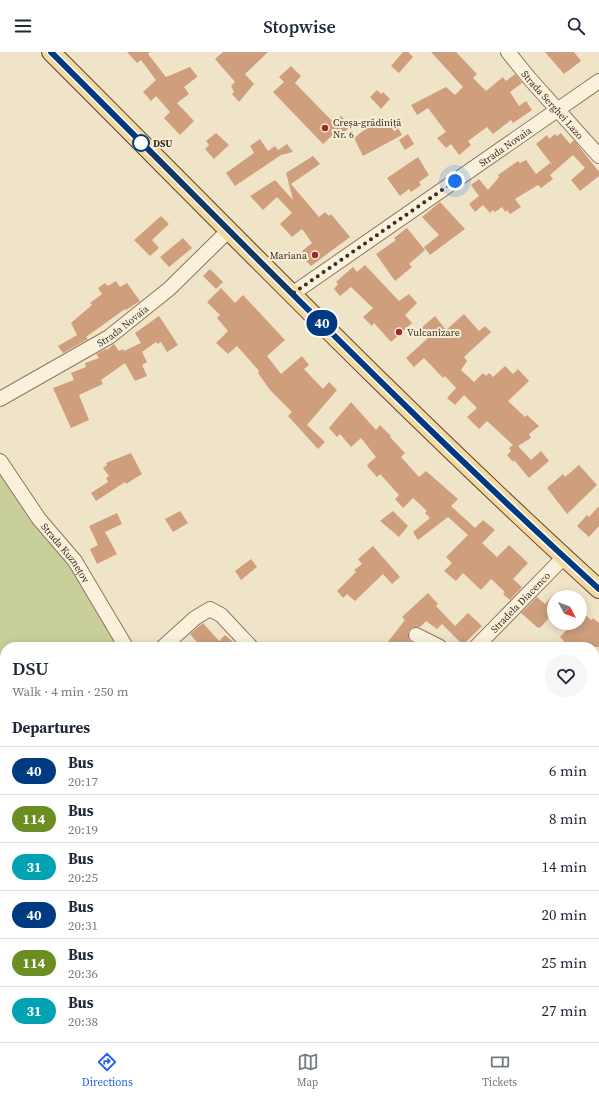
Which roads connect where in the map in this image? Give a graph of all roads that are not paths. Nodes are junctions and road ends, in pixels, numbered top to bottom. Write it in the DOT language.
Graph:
graph roads {
  1 [pos="51,52"];
  2 [pos="508,52"];
  3 [pos="599,81"];
  4 [pos="558,110"];
  5 [pos="599,156"];
  6 [pos="228,231"];
  7 [pos="292,294"];
  8 [pos="0,399"];
  9 [pos="0,461"];
  10 [pos="564,557"];
  11 [pos="599,589"];
  12 [pos="416,636"];
  13 [pos="123,642"];
  14 [pos="169,642"];
  15 [pos="246,642"];
  16 [pos="429,642"];
  17 [pos="481,642"];
  1 -- 6 [label="main road"];
  2 -- 4 [label="street, Strada Serghei Lazo"];
  3 -- 4 [label="street, Strada Novaia"];
  4 -- 5 [label="street, Strada Serghei Lazo"];
  4 -- 7 [label="street, Strada Novaia"];
  6 -- 7 [label="main road"];
  6 -- 8 [label="street, Strada Novaia"];
  7 -- 10 [label="main road"];
  9 -- 13 [label="street, Strada Kuznețov"];
  10 -- 11 [label="main road"];
  10 -- 17 [label="street, Stradela Diacenco"];
  12 -- 16 [label="street"];
  14 -- 15 [label="street"];
}
